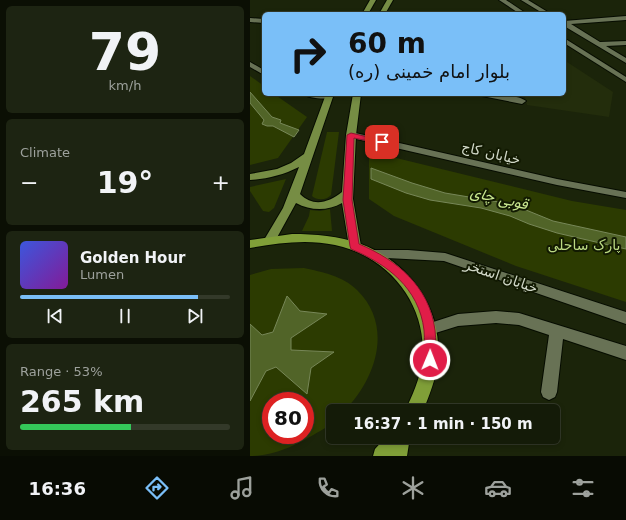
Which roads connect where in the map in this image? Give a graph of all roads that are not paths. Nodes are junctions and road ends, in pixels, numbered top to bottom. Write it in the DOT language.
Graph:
graph roads {
  1 [pos="373,0"];
  2 [pos="390,0"];
  3 [pos="502,0"];
  4 [pos="524,0"];
  5 [pos="366,12"];
  6 [pos="383,12"];
  7 [pos="521,12"];
  8 [pos="545,12"];
  9 [pos="626,18"];
  10 [pos="250,20"];
  11 [pos="262,21"];
  12 [pos="566,23"];
  13 [pos="566,24"];
  14 [pos="566,41"];
  15 [pos="626,43"];
  16 [pos="598,44"];
  17 [pos="626,61"];
  18 [pos="250,64"];
  19 [pos="262,72"];
  20 [pos="626,80"];
  21 [pos="330,96"];
  22 [pos="357,96"];
  23 [pos="493,96"];
  24 [pos="522,101"];
  25 [pos="351,135"];
  26 [pos="308,155"];
  27 [pos="250,177"];
  28 [pos="348,192"];
  29 [pos="294,194"];
  30 [pos="626,195"];
  31 [pos="270,240"];
  32 [pos="250,244"];
  33 [pos="355,246"];
  34 [pos="373,254"];
  35 [pos="626,318"];
  36 [pos="429,329"];
  37 [pos="557,330"];
  38 [pos="626,353"];
  39 [pos="549,392"];
  40 [pos="417,404"];
  41 [pos="392,444"];
  42 [pos="400,444"];
  43 [pos="382,456"];
  44 [pos="398,456"];
  1 -- 5 [label="main road"];
  2 -- 6 [label="main road"];
  3 -- 7 [label="street"];
  4 -- 8 [label="street"];
  9 -- 12 [label="street"];
  10 -- 11 [label="street"];
  13 -- 16 [label="street"];
  14 -- 20 [label="street"];
  15 -- 16 [label="street"];
  16 -- 17 [label="street"];
  18 -- 19 [label="street"];
  21 -- 26 [label="main road"];
  22 -- 25 [label="main road"];
  23 -- 24 [label="street"];
  25 -- 28 [label="main road"];
  25 -- 30 [label="street, خیابان کاج"];
  26 -- 27 [label="main road"];
  26 -- 29 [label="main road"];
  28 -- 29 [label="main road"];
  28 -- 33 [label="main road"];
  29 -- 31 [label="main road"];
  31 -- 32 [label="highway"];
  31 -- 33 [label="highway"];
  33 -- 34 [label="highway"];
  34 -- 35 [label="street, خیابان استخر"];
  34 -- 36 [label="highway"];
  36 -- 37 [label="street"];
  36 -- 40 [label="highway"];
  37 -- 38 [label="street"];
  37 -- 39 [label="street"];
  41 -- 43 [label="highway"];
  42 -- 44 [label="highway"];
}
